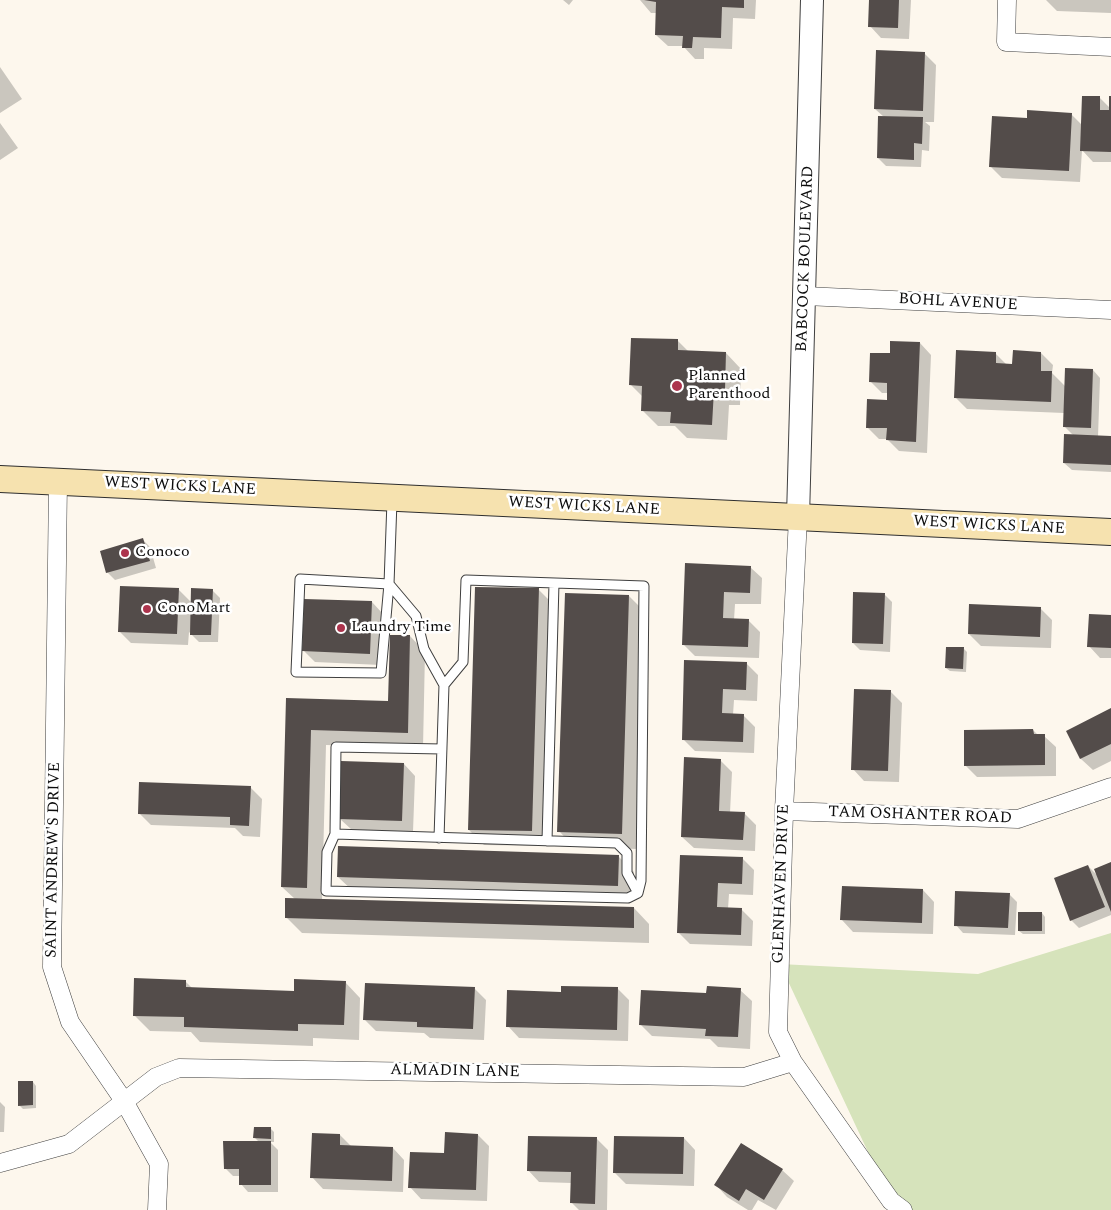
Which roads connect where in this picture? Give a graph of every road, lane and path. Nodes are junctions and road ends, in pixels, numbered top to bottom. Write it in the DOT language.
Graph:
graph roads {
  1 [pos="812,0"];
  2 [pos="1008,0"];
  3 [pos="1111,47"];
  4 [pos="805,296"];
  5 [pos="1111,310"];
  6 [pos="0,479"];
  7 [pos="58,481"];
  8 [pos="392,497"];
  9 [pos="798,517"];
  10 [pos="1111,532"];
  11 [pos="554,583"];
  12 [pos="389,584"];
  13 [pos="444,685"];
  14 [pos="442,749"];
  15 [pos="1111,787"];
  16 [pos="784,811"];
  17 [pos="335,834"];
  18 [pos="439,838"];
  19 [pos="547,841"];
  20 [pos="638,893"];
  21 [pos="793,1062"];
  22 [pos="124,1101"];
  23 [pos="0,1164"];
  24 [pos="157,1210"];
  25 [pos="904,1210"];
  1 -- 4 [label="street, BABCOCK BOULEVARD"];
  2 -- 3 [label="street"];
  4 -- 5 [label="street, BOHL AVENUE"];
  4 -- 9 [label="street, BABCOCK BOULEVARD"];
  6 -- 7 [label="main road, WEST WICKS LANE"];
  7 -- 8 [label="main road, WEST WICKS LANE"];
  7 -- 22 [label="street, SAINT ANDREW'S DRIVE"];
  8 -- 9 [label="main road, WEST WICKS LANE"];
  8 -- 12 [label="lane"];
  9 -- 10 [label="main road, WEST WICKS LANE"];
  9 -- 16 [label="street, GLENHAVEN DRIVE"];
  11 -- 13 [label="lane"];
  11 -- 19 [label="lane"];
  11 -- 20 [label="lane"];
  12 -- 12 [label="lane"];
  12 -- 13 [label="lane"];
  13 -- 14 [label="lane"];
  14 -- 17 [label="lane"];
  14 -- 18 [label="lane"];
  15 -- 16 [label="street, TAM OSHANTER ROAD"];
  16 -- 21 [label="street, GLENHAVEN DRIVE"];
  17 -- 18 [label="lane"];
  17 -- 20 [label="lane"];
  18 -- 19 [label="lane"];
  19 -- 20 [label="lane"];
  21 -- 22 [label="street, ALMADIN LANE"];
  21 -- 25 [label="street, GLENHAVEN DRIVE"];
  22 -- 23 [label="street, ALMADIN LANE"];
  22 -- 24 [label="street, SAINT ANDREW'S DRIVE"];
}
